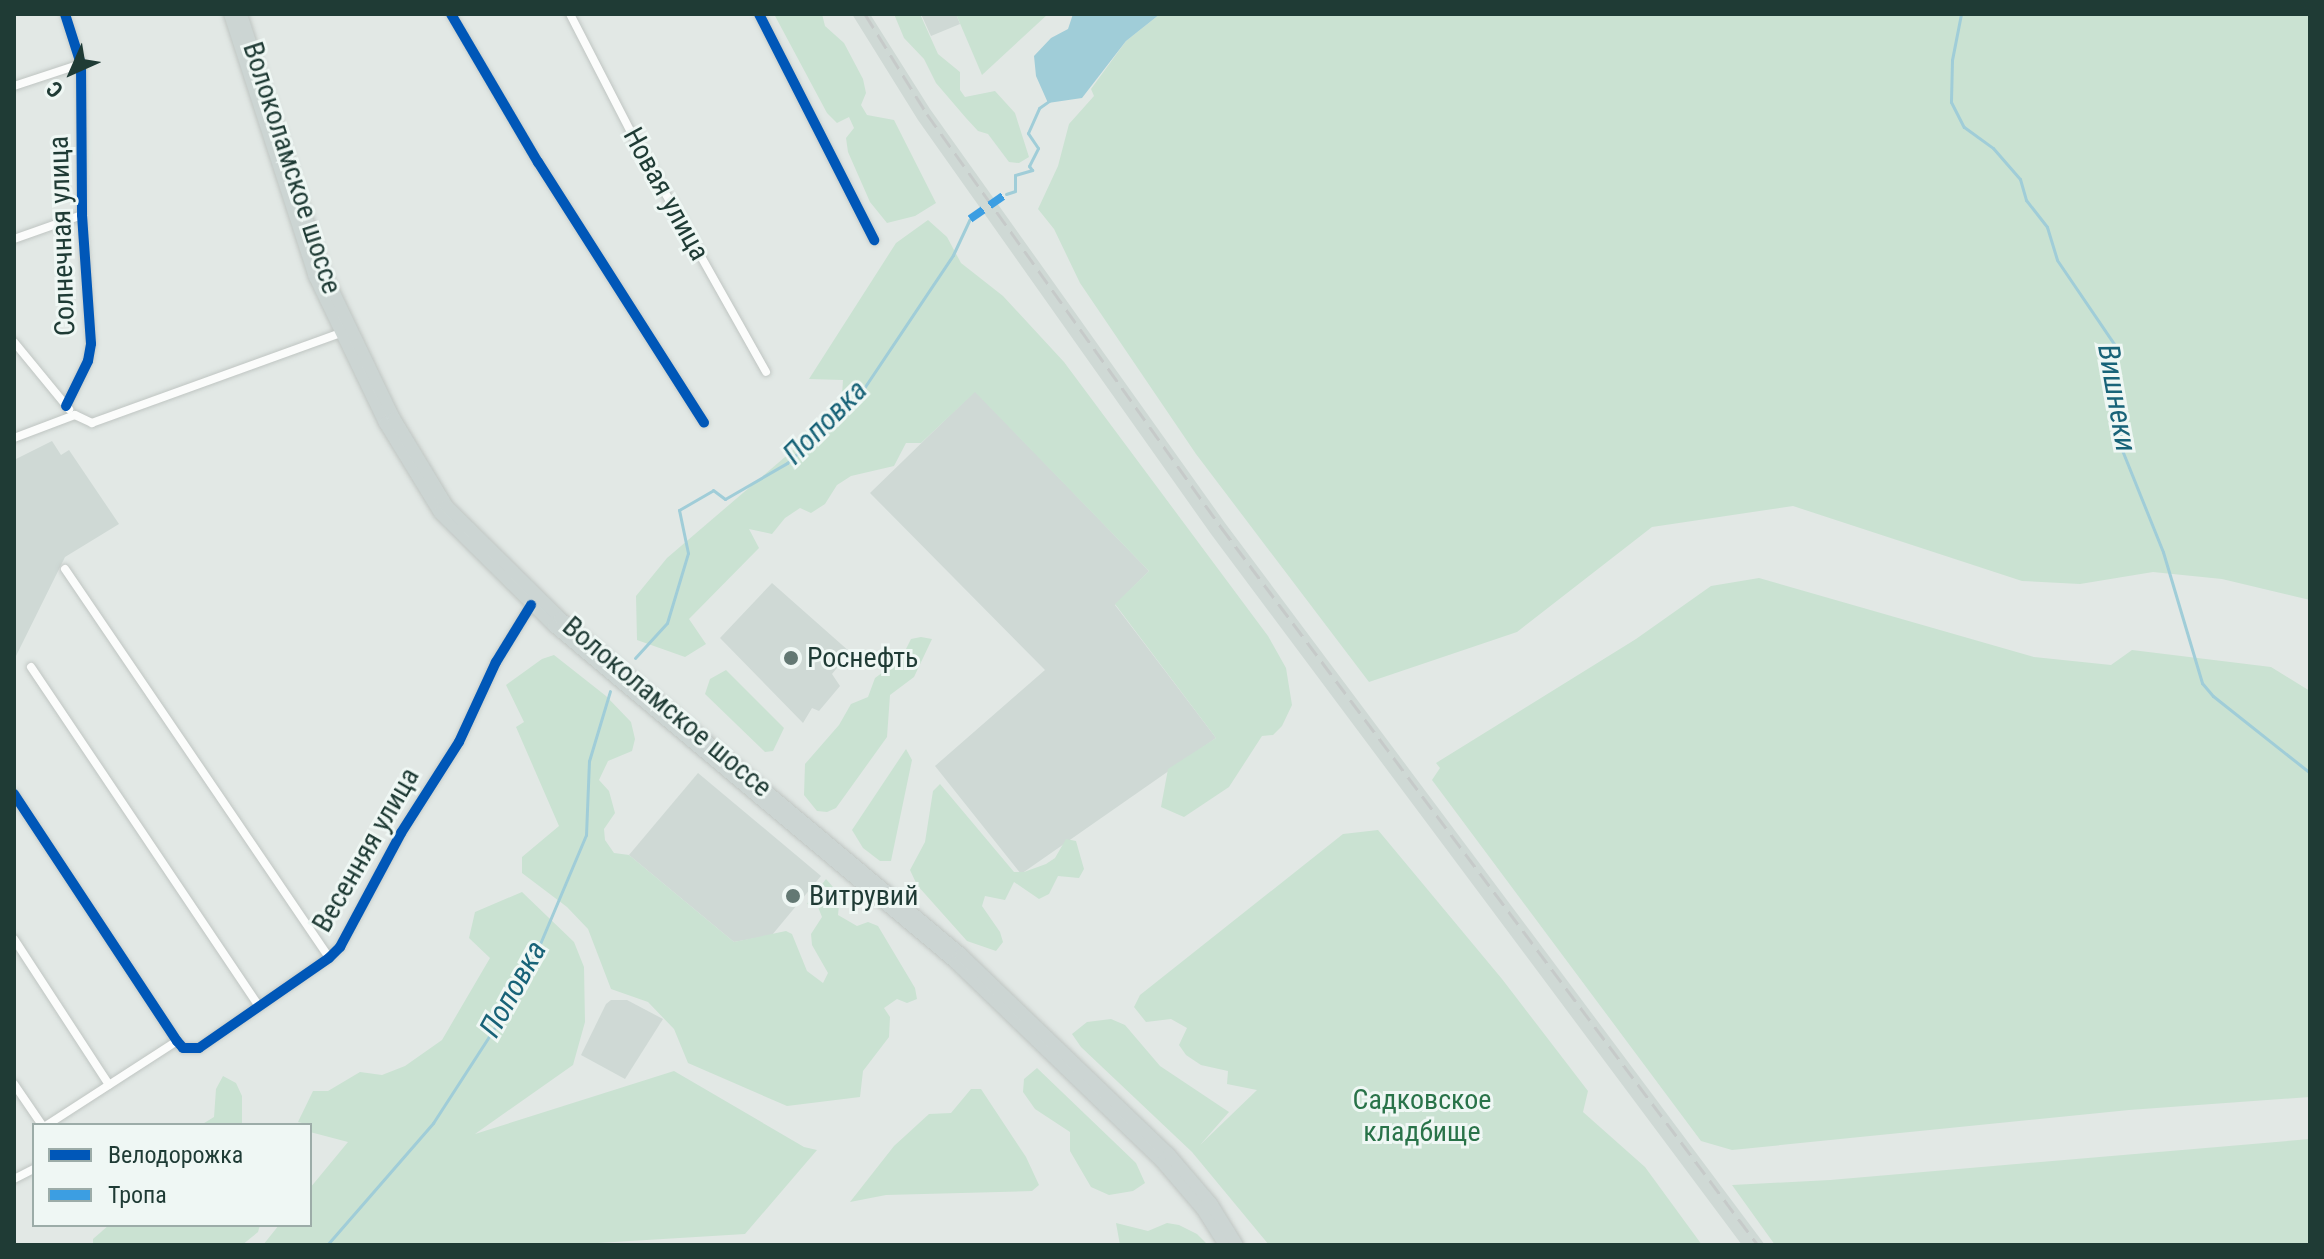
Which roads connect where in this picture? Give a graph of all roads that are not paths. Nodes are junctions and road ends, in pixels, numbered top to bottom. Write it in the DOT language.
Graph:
graph roads {
  1 [pos="65,14"];
  2 [pos="230,14"];
  3 [pos="241,14"];
  4 [pos="451,14"];
  5 [pos="570,14"];
  6 [pos="759,14"];
  7 [pos="81,64"];
  8 [pos="14,86"];
  9 [pos="82,215"];
  10 [pos="14,239"];
  11 [pos="874,240"];
  12 [pos="344,332"];
  13 [pos="14,342"];
  14 [pos="766,372"];
  15 [pos="66,406"];
  16 [pos="75,415"];
  17 [pos="704,423"];
  18 [pos="14,438"];
  19 [pos="65,569"];
  20 [pos="531,605"];
  21 [pos="31,667"];
  22 [pos="14,794"];
  23 [pos="14,939"];
  24 [pos="329,958"];
  25 [pos="259,1006"];
  26 [pos="177,1041"];
  27 [pos="14,1084"];
  28 [pos="109,1085"];
  29 [pos="43,1123"];
  30 [pos="48,1123"];
  31 [pos="32,1170"];
  32 [pos="14,1179"];
  33 [pos="1225,1245"];
  34 [pos="1237,1245"];
  1 -- 7 [label="street, Солнечная улица"];
  2 -- 12 [label="main road, Волоколамское шоссе"];
  3 -- 12 [label="main road, Волоколамское шоссе"];
  4 -- 17 [label="street"];
  5 -- 14 [label="street, Новая улица"];
  6 -- 11 [label="street"];
  7 -- 8 [label="street"];
  7 -- 9 [label="street, Солнечная улица"];
  9 -- 10 [label="street"];
  9 -- 15 [label="street, Солнечная улица"];
  12 -- 16 [label="street"];
  12 -- 20 [label="main road, Волоколамское шоссе"];
  12 -- 34 [label="main road, Волоколамское шоссе"];
  13 -- 15 [label="street"];
  15 -- 16 [label="street"];
  16 -- 18 [label="street"];
  19 -- 24 [label="street"];
  20 -- 24 [label="street, Весенняя улица"];
  20 -- 33 [label="main road, Волоколамское шоссе"];
  21 -- 25 [label="street"];
  22 -- 26 [label="street"];
  23 -- 28 [label="street"];
  24 -- 25 [label="street, Весенняя улица"];
  25 -- 26 [label="street, Весенняя улица"];
  26 -- 28 [label="street"];
  27 -- 29 [label="street"];
  28 -- 30 [label="street"];
  31 -- 32 [label="street"];
}
